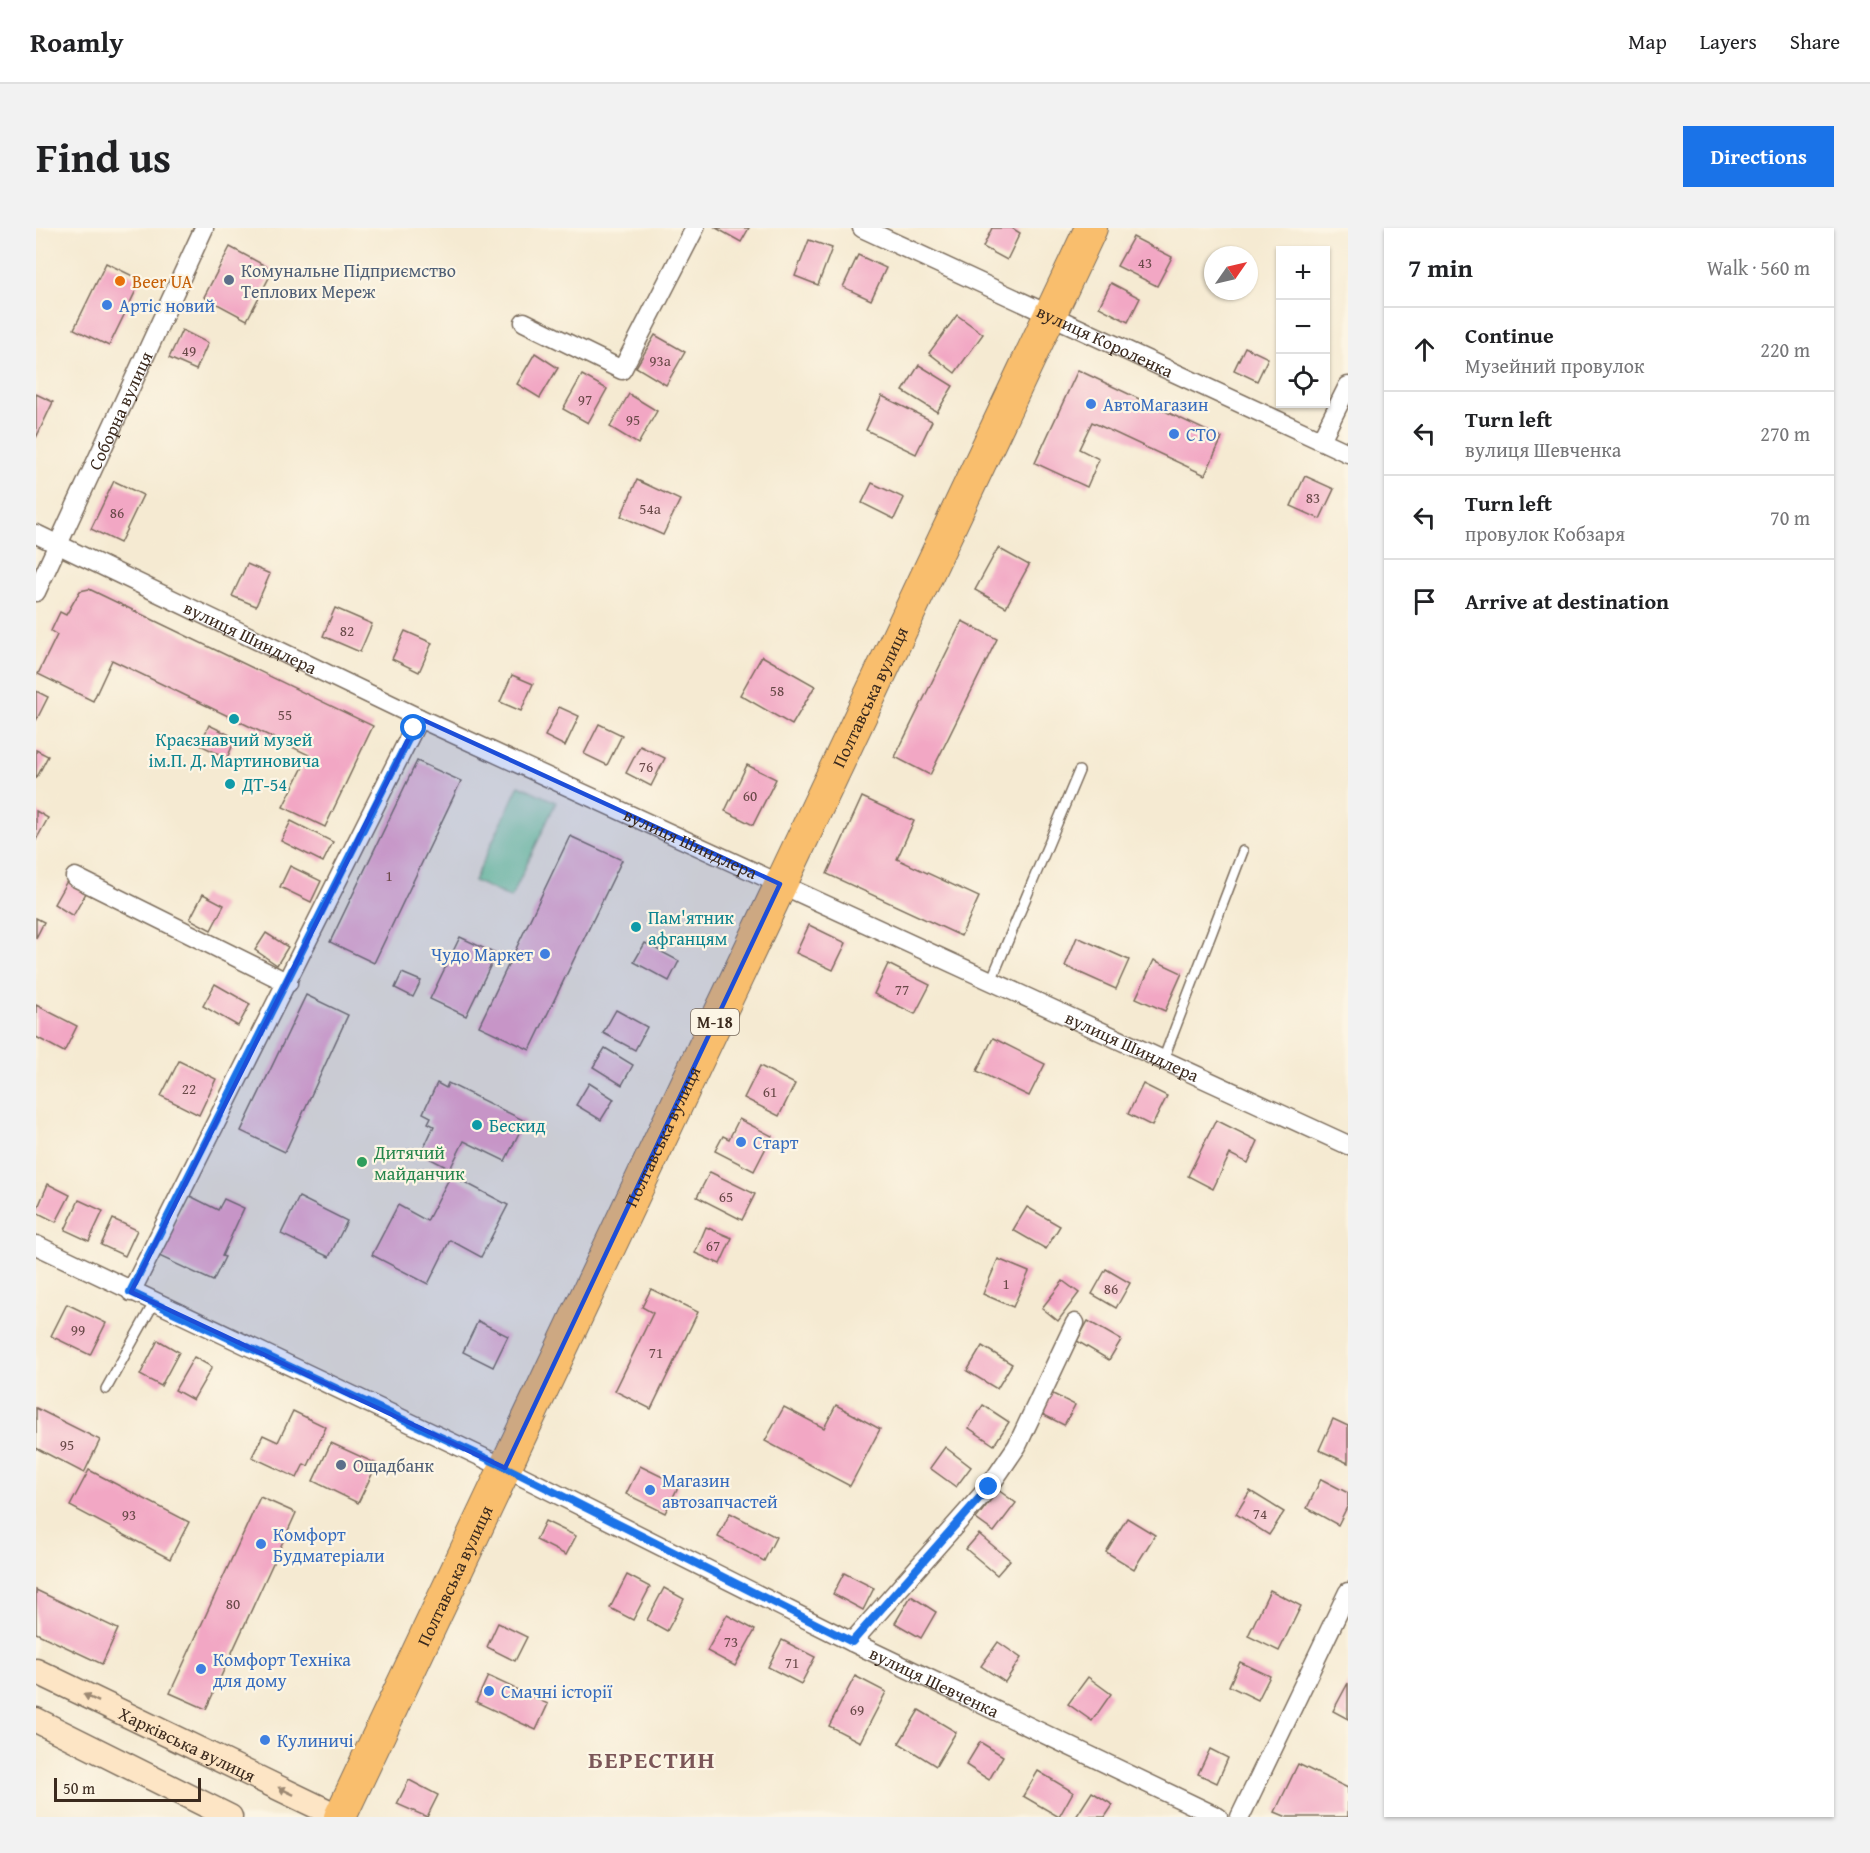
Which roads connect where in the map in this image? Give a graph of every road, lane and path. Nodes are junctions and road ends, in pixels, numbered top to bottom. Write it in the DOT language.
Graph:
graph roads {
  1 [pos="204,228"];
  2 [pos="694,228"];
  3 [pos="862,228"];
  4 [pos="1092,228"];
  5 [pos="1051,317"];
  6 [pos="524,322"];
  7 [pos="1348,386"];
  8 [pos="1321,440"];
  9 [pos="1348,453"];
  10 [pos="36,534"];
  11 [pos="59,546"];
  12 [pos="36,590"];
  13 [pos="419,718"];
  14 [pos="1079,771"];
  15 [pos="1243,851"];
  16 [pos="75,877"];
  17 [pos="780,884"];
  18 [pos="991,981"];
  19 [pos="288,983"];
  20 [pos="1163,1060"];
  21 [pos="1348,1145"];
  22 [pos="36,1245"];
  23 [pos="130,1292"];
  24 [pos="154,1303"];
  25 [pos="1075,1323"];
  26 [pos="106,1389"];
  27 [pos="505,1467"];
  28 [pos="1348,1592"];
  29 [pos="852,1642"];
  30 [pos="36,1671"];
  31 [pos="36,1720"];
  32 [pos="230,1817"];
  33 [pos="339,1817"];
  34 [pos="1218,1817"];
  35 [pos="1240,1817"];
  1 -- 11 [label="street, Соборна вулиця"];
  2 -- 6 [label="street"];
  3 -- 5 [label="street, вулиця Короленка"];
  4 -- 5 [label="highway, Полтавська вулиця / М-18"];
  5 -- 8 [label="street, вулиця Короленка"];
  5 -- 17 [label="highway, Полтавська вулиця / М-18"];
  7 -- 8 [label="street"];
  8 -- 9 [label="street, вулиця Короленка"];
  10 -- 11 [label="street, вулиця Шиндлера"];
  11 -- 12 [label="street, Соборна вулиця"];
  11 -- 13 [label="street, вулиця Шиндлера"];
  13 -- 17 [label="street, вулиця Шиндлера"];
  13 -- 19 [label="street"];
  14 -- 18 [label="lane"];
  15 -- 20 [label="lane"];
  16 -- 19 [label="street"];
  17 -- 18 [label="street, вулиця Шиндлера"];
  17 -- 27 [label="highway, Полтавська вулиця / М-18"];
  18 -- 20 [label="street, вулиця Шиндлера"];
  19 -- 23 [label="street"];
  20 -- 21 [label="street, вулиця Шиндлера"];
  22 -- 23 [label="street, вулиця Шевченка"];
  23 -- 24 [label="street, вулиця Шевченка"];
  24 -- 26 [label="lane"];
  24 -- 27 [label="street, вулиця Шевченка"];
  25 -- 29 [label="street"];
  27 -- 29 [label="street, вулиця Шевченка"];
  27 -- 33 [label="highway, Полтавська вулиця / М-18"];
  28 -- 35 [label="street"];
  29 -- 34 [label="street, вулиця Шевченка"];
  33 -- 30 [label="street, Харківська вулиця, one-way"];
  31 -- 32 [label="street"];
}
